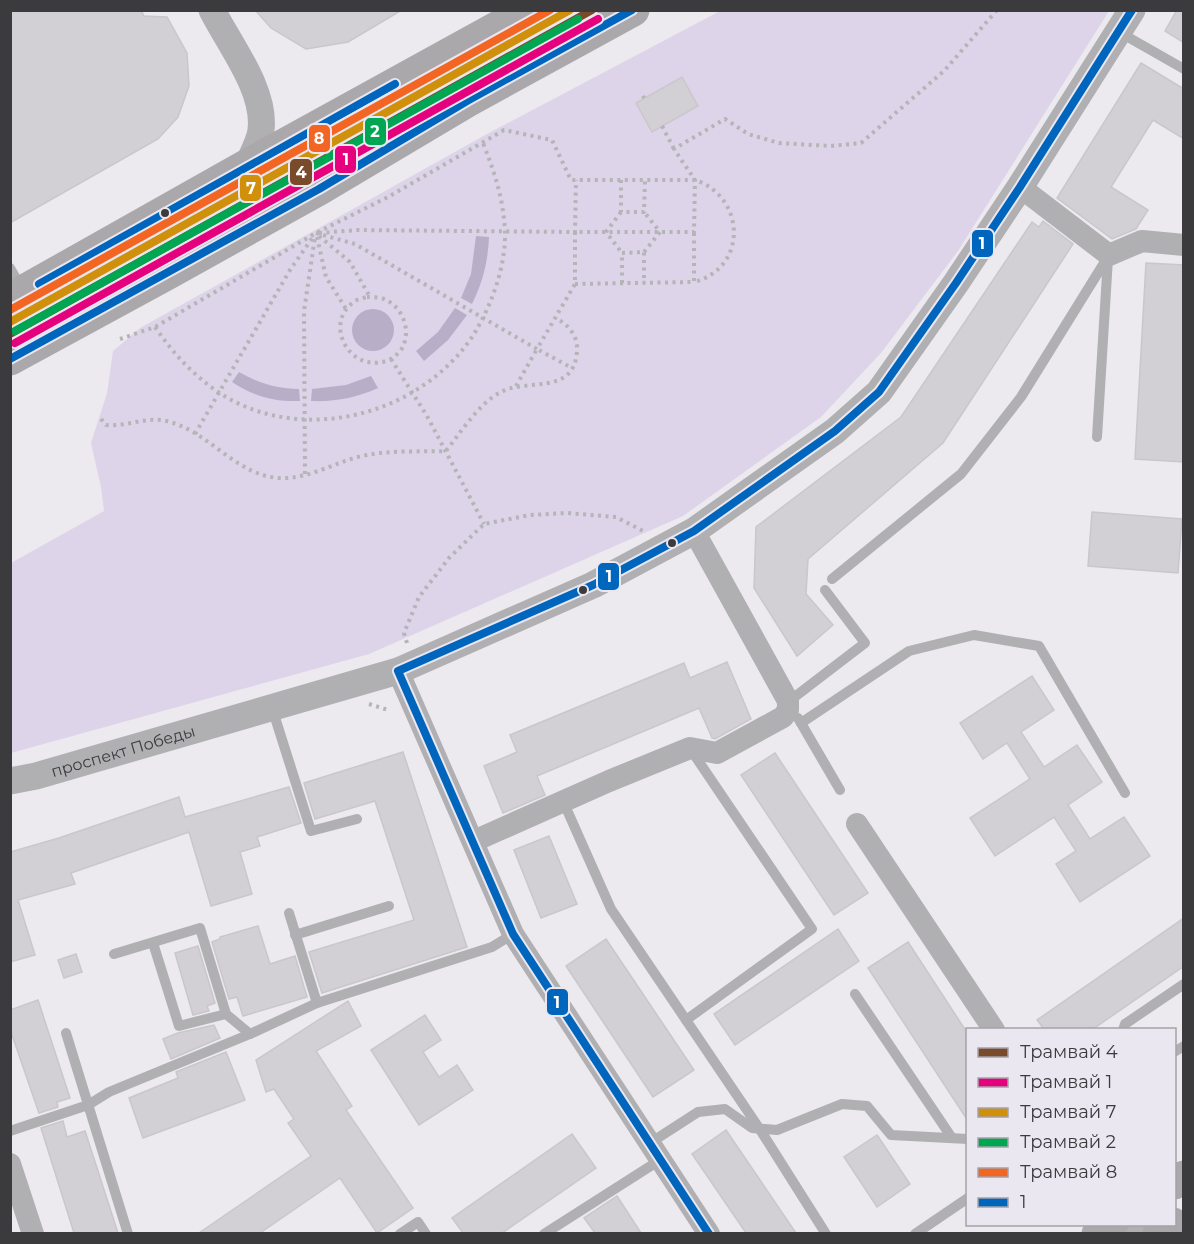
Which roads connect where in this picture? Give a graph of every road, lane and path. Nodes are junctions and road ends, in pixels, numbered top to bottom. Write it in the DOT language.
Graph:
graph roads {
  1 [pos="212,10"];
  2 [pos="529,10"];
  3 [pos="633,10"];
  4 [pos="997,10"];
  5 [pos="1125,21"];
  6 [pos="1184,69"];
  7 [pos="662,126"];
  8 [pos="483,143"];
  9 [pos="674,149"];
  10 [pos="248,165"];
  11 [pos="576,180"];
  12 [pos="621,180"];
  13 [pos="645,180"];
  14 [pos="695,180"];
  15 [pos="1020,187"];
  16 [pos="621,212"];
  17 [pos="644,212"];
  18 [pos="143,225"];
  19 [pos="505,232"];
  20 [pos="575,232"];
  21 [pos="606,232"];
  22 [pos="660,232"];
  23 [pos="694,232"];
  24 [pos="316,233"];
  25 [pos="1184,245"];
  26 [pos="644,252"];
  27 [pos="622,253"];
  28 [pos="1108,255"];
  29 [pos="170,272"];
  30 [pos="694,282"];
  31 [pos="622,283"];
  32 [pos="644,283"];
  33 [pos="575,284"];
  34 [pos="15,286"];
  35 [pos="370,297"];
  36 [pos="346,310"];
  37 [pos="484,317"];
  38 [pos="556,318"];
  39 [pos="155,327"];
  40 [pos="120,339"];
  41 [pos="537,348"];
  42 [pos="10,359"];
  43 [pos="391,359"];
  44 [pos="572,368"];
  45 [pos="516,386"];
  46 [pos="219,393"];
  47 [pos="412,393"];
  48 [pos="101,418"];
  49 [pos="305,419"];
  50 [pos="195,434"];
  51 [pos="1097,437"];
  52 [pos="446,451"];
  53 [pos="305,474"];
  54 [pos="484,524"];
  55 [pos="644,531"];
  56 [pos="694,531"];
  57 [pos="832,579"];
  58 [pos="825,590"];
  59 [pos="408,646"];
  60 [pos="398,671"];
  61 [pos="788,701"];
  62 [pos="366,704"];
  63 [pos="272,708"];
  64 [pos="388,710"];
  65 [pos="801,723"];
  66 [pos="690,748"];
  67 [pos="10,782"];
  68 [pos="840,790"];
  69 [pos="1125,793"];
  70 [pos="563,801"];
  71 [pos="357,819"];
  72 [pos="857,824"];
  73 [pos="474,841"];
  74 [pos="389,906"];
  75 [pos="289,913"];
  76 [pos="513,934"];
  77 [pos="295,935"];
  78 [pos="153,943"];
  79 [pos="114,954"];
  80 [pos="1184,984"];
  81 [pos="855,994"];
  82 [pos="317,1003"];
  83 [pos="226,1014"];
  84 [pos="686,1020"];
  85 [pos="993,1028"];
  86 [pos="1123,1028"];
  87 [pos="66,1033"];
  88 [pos="250,1034"];
  89 [pos="88,1106"];
  90 [pos="759,1128"];
  91 [pos="10,1131"];
  92 [pos="952,1138"];
  93 [pos="966,1139"];
  94 [pos="655,1151"];
  95 [pos="10,1164"];
  96 [pos="966,1199"];
  97 [pos="561,1223"];
  98 [pos="33,1233"];
  99 [pos="128,1233"];
  100 [pos="400,1233"];
  101 [pos="426,1233"];
  102 [pos="544,1233"];
  103 [pos="568,1233"];
  104 [pos="709,1233"];
  105 [pos="826,1233"];
  106 [pos="915,1233"];
  1 -- 10 [label="street"];
  2 -- 10 [label="main road"];
  3 -- 29 [label="main road"];
  4 -- 9 [label="path"];
  5 -- 6 [label="lane"];
  5 -- 15 [label="street, проспект Победы"];
  7 -- 9 [label="path"];
  8 -- 11 [label="path"];
  8 -- 19 [label="path"];
  8 -- 24 [label="path"];
  9 -- 14 [label="path"];
  10 -- 18 [label="main road"];
  11 -- 12 [label="path"];
  11 -- 20 [label="path"];
  12 -- 13 [label="path"];
  12 -- 16 [label="path"];
  13 -- 14 [label="path"];
  13 -- 17 [label="path"];
  14 -- 23 [label="path"];
  14 -- 30 [label="path"];
  15 -- 28 [label="street"];
  15 -- 56 [label="street, проспект Победы"];
  16 -- 17 [label="path"];
  16 -- 21 [label="path"];
  17 -- 22 [label="path"];
  18 -- 29 [label="main road"];
  18 -- 34 [label="main road"];
  19 -- 20 [label="path"];
  19 -- 24 [label="path"];
  19 -- 37 [label="path"];
  20 -- 21 [label="path"];
  20 -- 33 [label="path"];
  21 -- 22 [label="path"];
  21 -- 27 [label="path"];
  22 -- 23 [label="path"];
  22 -- 26 [label="path"];
  23 -- 30 [label="path"];
  24 -- 35 [label="path"];
  24 -- 36 [label="path"];
  24 -- 37 [label="path"];
  24 -- 39 [label="path"];
  24 -- 46 [label="path"];
  24 -- 49 [label="path"];
  25 -- 28 [label="street"];
  26 -- 27 [label="path"];
  26 -- 32 [label="path"];
  27 -- 31 [label="path"];
  28 -- 51 [label="lane"];
  28 -- 57 [label="lane"];
  29 -- 42 [label="main road"];
  30 -- 32 [label="path"];
  31 -- 32 [label="path"];
  31 -- 33 [label="path"];
  33 -- 38 [label="path"];
  35 -- 36 [label="path"];
  35 -- 43 [label="path"];
  36 -- 43 [label="path"];
  37 -- 41 [label="path"];
  37 -- 47 [label="path"];
  38 -- 41 [label="path"];
  38 -- 44 [label="path"];
  39 -- 40 [label="path"];
  39 -- 46 [label="path"];
  41 -- 44 [label="path"];
  41 -- 45 [label="path"];
  43 -- 47 [label="path"];
  44 -- 45 [label="path"];
  45 -- 52 [label="path"];
  46 -- 49 [label="path"];
  46 -- 50 [label="path"];
  47 -- 49 [label="path"];
  47 -- 52 [label="path"];
  48 -- 50 [label="path"];
  49 -- 53 [label="path"];
  50 -- 53 [label="path"];
  52 -- 53 [label="path"];
  52 -- 54 [label="path"];
  54 -- 55 [label="path"];
  54 -- 59 [label="path"];
  56 -- 60 [label="street, проспект Победы"];
  56 -- 61 [label="street"];
  58 -- 61 [label="lane"];
  60 -- 63 [label="street, проспект Победы"];
  60 -- 73 [label="street"];
  61 -- 65 [label="lane"];
  61 -- 66 [label="street"];
  62 -- 64 [label="path"];
  63 -- 67 [label="street, проспект Победы"];
  63 -- 71 [label="lane"];
  65 -- 68 [label="lane"];
  65 -- 69 [label="lane"];
  66 -- 70 [label="street"];
  66 -- 84 [label="lane"];
  70 -- 73 [label="street"];
  70 -- 84 [label="lane"];
  72 -- 85 [label="street"];
  73 -- 76 [label="street"];
  74 -- 77 [label="lane"];
  75 -- 77 [label="lane"];
  76 -- 82 [label="lane"];
  76 -- 94 [label="street"];
  77 -- 82 [label="lane"];
  78 -- 79 [label="lane"];
  78 -- 83 [label="lane"];
  78 -- 83 [label="lane"];
  80 -- 86 [label="lane"];
  81 -- 92 [label="lane"];
  82 -- 88 [label="lane"];
  83 -- 88 [label="lane"];
  84 -- 90 [label="lane"];
  87 -- 89 [label="lane"];
  88 -- 89 [label="lane"];
  89 -- 91 [label="lane"];
  89 -- 99 [label="lane"];
  90 -- 92 [label="lane"];
  90 -- 94 [label="lane"];
  90 -- 105 [label="lane"];
  92 -- 93 [label="lane"];
  94 -- 97 [label="lane"];
  94 -- 104 [label="street"];
  95 -- 98 [label="street"];
  96 -- 106 [label="lane"];
  97 -- 102 [label="lane"];
  97 -- 103 [label="lane"];
  100 -- 101 [label="lane"];
}
